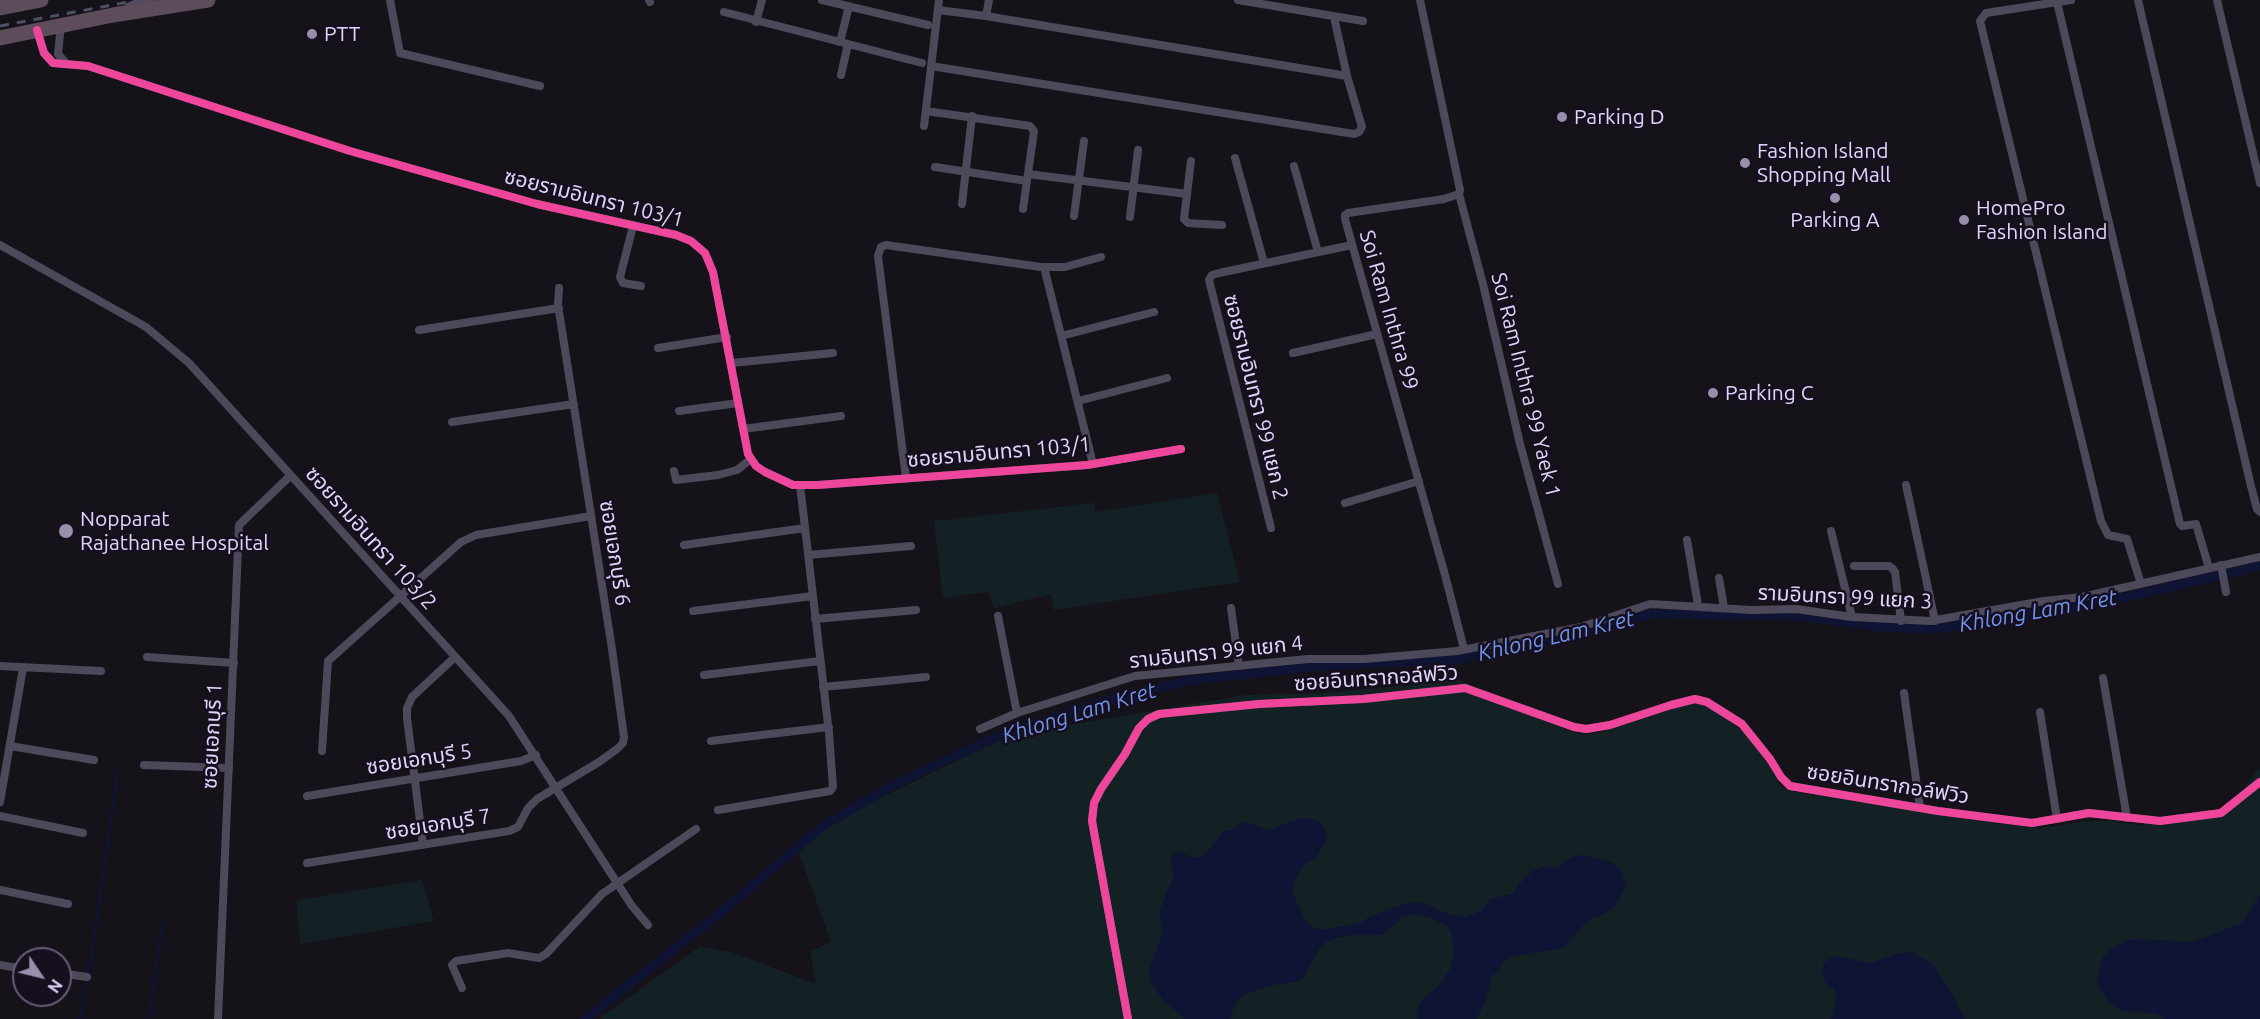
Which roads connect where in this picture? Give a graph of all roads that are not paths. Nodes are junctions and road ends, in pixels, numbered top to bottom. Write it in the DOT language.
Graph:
graph roads {
  1 [pos="41,0"];
  2 [pos="151,0"];
  3 [pos="208,0"];
  4 [pos="390,0"];
  5 [pos="762,0"];
  6 [pos="822,0"];
  7 [pos="939,0"];
  8 [pos="989,0"];
  9 [pos="1238,0"];
  10 [pos="1420,0"];
  11 [pos="2071,0"];
  12 [pos="2138,0"];
  13 [pos="2217,0"];
  14 [pos="2057,2"];
  15 [pos="849,6"];
  16 [pos="0,8"];
  17 [pos="938,10"];
  18 [pos="724,12"];
  19 [pos="113,15"];
  20 [pos="986,16"];
  21 [pos="1334,17"];
  22 [pos="1363,21"];
  23 [pos="756,22"];
  24 [pos="61,25"];
  25 [pos="928,25"];
  26 [pos="37,30"];
  27 [pos="3,37"];
  28 [pos="844,43"];
  29 [pos="922,63"];
  30 [pos="67,64"];
  31 [pos="931,66"];
  32 [pos="841,75"];
  33 [pos="1347,76"];
  34 [pos="540,86"];
  35 [pos="926,111"];
  36 [pos="972,116"];
  37 [pos="924,126"];
  38 [pos="1084,141"];
  39 [pos="1138,150"];
  40 [pos="1235,158"];
  41 [pos="1191,161"];
  42 [pos="1294,166"];
  43 [pos="935,167"];
  44 [pos="966,171"];
  45 [pos="1027,177"];
  46 [pos="1080,180"];
  47 [pos="2260,183"];
  48 [pos="1133,187"];
  49 [pos="1187,194"];
  50 [pos="1459,194"];
  51 [pos="962,204"];
  52 [pos="1023,209"];
  53 [pos="1074,216"];
  54 [pos="1130,217"];
  55 [pos="1222,225"];
  56 [pos="633,226"];
  57 [pos="0,245"];
  58 [pos="1352,245"];
  59 [pos="1318,252"];
  60 [pos="1101,257"];
  61 [pos="1264,263"];
  62 [pos="1044,267"];
  63 [pos="641,286"];
  64 [pos="559,288"];
  65 [pos="559,308"];
  66 [pos="1154,312"];
  67 [pos="419,330"];
  68 [pos="1377,334"];
  69 [pos="1061,336"];
  70 [pos="727,337"];
  71 [pos="658,348"];
  72 [pos="833,353"];
  73 [pos="1293,353"];
  74 [pos="732,363"];
  75 [pos="1167,378"];
  76 [pos="1078,401"];
  77 [pos="738,403"];
  78 [pos="574,405"];
  79 [pos="679,411"];
  80 [pos="841,416"];
  81 [pos="452,422"];
  82 [pos="743,429"];
  83 [pos="1181,449"];
  84 [pos="751,459"];
  85 [pos="1094,464"];
  86 [pos="674,471"];
  87 [pos="290,476"];
  88 [pos="906,478"];
  89 [pos="1419,481"];
  90 [pos="800,485"];
  91 [pos="1906,485"];
  92 [pos="1345,503"];
  93 [pos="2260,512"];
  94 [pos="591,516"];
  95 [pos="805,528"];
  96 [pos="1271,528"];
  97 [pos="1831,531"];
  98 [pos="1687,540"];
  99 [pos="684,546"];
  100 [pos="911,546"];
  101 [pos="808,555"];
  102 [pos="2260,557"];
  103 [pos="1854,566"];
  104 [pos="2209,568"];
  105 [pos="2221,568"];
  106 [pos="1719,578"];
  107 [pos="1558,584"];
  108 [pos="2141,585"];
  109 [pos="2225,587"];
  110 [pos="813,596"];
  111 [pos="400,597"];
  112 [pos="1698,605"];
  113 [pos="1231,608"];
  114 [pos="1724,608"];
  115 [pos="916,610"];
  116 [pos="693,611"];
  117 [pos="998,616"];
  118 [pos="1852,617"];
  119 [pos="815,619"];
  120 [pos="1901,621"];
  121 [pos="1935,621"];
  122 [pos="1464,649"];
  123 [pos="147,657"];
  124 [pos="455,657"];
  125 [pos="820,661"];
  126 [pos="234,663"];
  127 [pos="0,666"];
  128 [pos="1239,666"];
  129 [pos="23,668"];
  130 [pos="101,671"];
  131 [pos="704,675"];
  132 [pos="926,677"];
  133 [pos="2103,678"];
  134 [pos="823,687"];
  135 [pos="1904,693"];
  136 [pos="2040,712"];
  137 [pos="1017,713"];
  138 [pos="829,727"];
  139 [pos="980,729"];
  140 [pos="711,741"];
  141 [pos="9,746"];
  142 [pos="322,751"];
  143 [pos="536,755"];
  144 [pos="94,760"];
  145 [pos="144,765"];
  146 [pos="229,768"];
  147 [pos="414,779"];
  148 [pos="2260,782"];
  149 [pos="556,788"];
  150 [pos="307,795"];
  151 [pos="0,802"];
  152 [pos="1920,808"];
  153 [pos="718,810"];
  154 [pos="0,816"];
  155 [pos="2127,818"];
  156 [pos="2056,819"];
  157 [pos="696,829"];
  158 [pos="82,833"];
  159 [pos="423,845"];
  160 [pos="307,863"];
  161 [pos="617,882"];
  162 [pos="0,890"];
  163 [pos="68,904"];
  164 [pos="648,925"];
  165 [pos="72,974"];
  166 [pos="87,976"];
  167 [pos="462,988"];
  168 [pos="218,1019"];
  169 [pos="1128,1019"];
  1 -- 16 [label="highway"];
  2 -- 19 [label="main road"];
  3 -- 19 [label="highway"];
  4 -- 34 [label="street"];
  5 -- 23 [label="street"];
  6 -- 15 [label="street"];
  7 -- 17 [label="street"];
  8 -- 20 [label="street"];
  9 -- 21 [label="street"];
  10 -- 50 [label="street"];
  11 -- 14 [label="street"];
  12 -- 93 [label="street"];
  13 -- 47 [label="street"];
  14 -- 104 [label="street"];
  14 -- 108 [label="street"];
  15 -- 25 [label="street"];
  15 -- 28 [label="street"];
  17 -- 20 [label="street"];
  17 -- 31 [label="street"];
  18 -- 23 [label="street"];
  19 -- 24 [label="highway"];
  20 -- 33 [label="street"];
  21 -- 22 [label="street"];
  21 -- 33 [label="street"];
  23 -- 28 [label="street"];
  24 -- 26 [label="highway"];
  24 -- 30 [label="street"];
  26 -- 27 [label="highway"];
  26 -- 30 [label="street, ซอยรามอินทรา 103/1"];
  28 -- 29 [label="street"];
  28 -- 32 [label="street"];
  30 -- 56 [label="street, ซอยรามอินทรา 103/1"];
  31 -- 33 [label="street"];
  31 -- 35 [label="street"];
  35 -- 36 [label="street"];
  35 -- 37 [label="street"];
  36 -- 44 [label="street"];
  36 -- 45 [label="street"];
  38 -- 46 [label="street"];
  39 -- 48 [label="street"];
  40 -- 61 [label="street"];
  41 -- 49 [label="street"];
  42 -- 59 [label="street"];
  43 -- 44 [label="street"];
  44 -- 45 [label="street"];
  44 -- 51 [label="street"];
  45 -- 46 [label="street"];
  45 -- 52 [label="street"];
  46 -- 48 [label="street"];
  46 -- 53 [label="street"];
  48 -- 49 [label="street"];
  48 -- 54 [label="street"];
  49 -- 55 [label="street"];
  50 -- 58 [label="street, Soi Ram Inthra 99"];
  50 -- 107 [label="street, Soi Ram Inthra 99 Yaek 1"];
  56 -- 63 [label="street"];
  56 -- 70 [label="street, ซอยรามอินทรา 103/1"];
  57 -- 87 [label="street, ซอยรามอินทรา 103/2"];
  58 -- 59 [label="street, ซอยรามอินทรา 99 แยก 2"];
  58 -- 68 [label="street, Soi Ram Inthra 99"];
  59 -- 61 [label="street, ซอยรามอินทรา 99 แยก 2"];
  60 -- 62 [label="street"];
  61 -- 96 [label="street, ซอยรามอินทรา 99 แยก 2"];
  62 -- 69 [label="street"];
  62 -- 88 [label="street"];
  64 -- 65 [label="street, ซอยเอกบุรี 6"];
  65 -- 67 [label="street"];
  65 -- 78 [label="street, ซอยเอกบุรี 6"];
  66 -- 69 [label="street"];
  68 -- 73 [label="street"];
  68 -- 89 [label="street, Soi Ram Inthra 99"];
  69 -- 76 [label="street"];
  70 -- 71 [label="street"];
  70 -- 74 [label="street, ซอยรามอินทรา 103/1"];
  72 -- 74 [label="street"];
  74 -- 77 [label="street, ซอยรามอินทรา 103/1"];
  75 -- 76 [label="street"];
  76 -- 85 [label="street"];
  77 -- 79 [label="street"];
  77 -- 82 [label="street, ซอยรามอินทรา 103/1"];
  78 -- 81 [label="street"];
  78 -- 94 [label="street, ซอยเอกบุรี 6"];
  80 -- 82 [label="street"];
  82 -- 84 [label="street, ซอยรามอินทรา 103/1"];
  83 -- 85 [label="street, ซอยรามอินทรา 103/1"];
  84 -- 86 [label="street"];
  84 -- 90 [label="street, ซอยรามอินทรา 103/1"];
  85 -- 88 [label="street, ซอยรามอินทรา 103/1"];
  87 -- 111 [label="street, ซอยรามอินทรา 103/2"];
  87 -- 126 [label="street, ซอยเอกบุรี 1"];
  88 -- 90 [label="street, ซอยรามอินทรา 103/1"];
  89 -- 92 [label="street"];
  89 -- 122 [label="street, Soi Ram Inthra 99"];
  90 -- 95 [label="street"];
  91 -- 121 [label="street"];
  94 -- 111 [label="street"];
  94 -- 149 [label="street, ซอยเอกบุรี 6"];
  95 -- 99 [label="street"];
  95 -- 101 [label="street"];
  97 -- 118 [label="street"];
  98 -- 112 [label="street"];
  100 -- 101 [label="street"];
  101 -- 110 [label="street"];
  102 -- 105 [label="street, รามอินทรา 99 แยก 3"];
  103 -- 120 [label="street"];
  104 -- 105 [label="street, รามอินทรา 99 แยก 3"];
  104 -- 108 [label="street, รามอินทรา 99 แยก 3"];
  105 -- 109 [label="street"];
  106 -- 114 [label="street"];
  108 -- 121 [label="street, รามอินทรา 99 แยก 3"];
  110 -- 116 [label="street"];
  110 -- 119 [label="street"];
  111 -- 124 [label="street, ซอยรามอินทรา 103/2"];
  111 -- 142 [label="street"];
  112 -- 114 [label="street, รามอินทรา 99 แยก 3"];
  112 -- 122 [label="street, รามอินทรา 99 แยก 3"];
  113 -- 128 [label="street"];
  114 -- 118 [label="street, รามอินทรา 99 แยก 3"];
  115 -- 119 [label="street"];
  117 -- 137 [label="street"];
  118 -- 120 [label="street, รามอินทรา 99 แยก 3"];
  119 -- 125 [label="street"];
  120 -- 121 [label="street, รามอินทรา 99 แยก 3"];
  122 -- 128 [label="street, รามอินทรา 99 แยก 4"];
  123 -- 126 [label="street"];
  124 -- 143 [label="street, ซอยรามอินทรา 103/2"];
  124 -- 147 [label="street"];
  125 -- 131 [label="street"];
  125 -- 134 [label="street"];
  126 -- 146 [label="street, ซอยเอกบุรี 1"];
  127 -- 129 [label="street"];
  128 -- 137 [label="street, รามอินทรา 99 แยก 4"];
  129 -- 130 [label="street"];
  129 -- 141 [label="street"];
  132 -- 134 [label="street"];
  133 -- 155 [label="street"];
  134 -- 138 [label="street"];
  135 -- 152 [label="street"];
  136 -- 156 [label="street"];
  137 -- 139 [label="street, รามอินทรา 99 แยก 4"];
  138 -- 140 [label="street"];
  138 -- 153 [label="street"];
  141 -- 144 [label="street"];
  141 -- 151 [label="street"];
  143 -- 147 [label="street, ซอยเอกบุรี 5"];
  143 -- 149 [label="street, ซอยรามอินทรา 103/2"];
  145 -- 146 [label="street"];
  146 -- 168 [label="street, ซอยเอกบุรี 1"];
  147 -- 150 [label="street, ซอยเอกบุรี 5"];
  147 -- 159 [label="street"];
  148 -- 155 [label="street, ซอยอินทรากอล์ฟวิว"];
  149 -- 159 [label="street, ซอยเอกบุรี 7"];
  149 -- 161 [label="street, ซอยรามอินทรา 103/2"];
  152 -- 156 [label="street, ซอยอินทรากอล์ฟวิว"];
  152 -- 169 [label="street, ซอยอินทรากอล์ฟวิว"];
  154 -- 158 [label="street"];
  155 -- 156 [label="street, ซอยอินทรากอล์ฟวิว"];
  157 -- 161 [label="street"];
  159 -- 160 [label="street, ซอยเอกบุรี 7"];
  161 -- 164 [label="street, ซอยรามอินทรา 103/2"];
  161 -- 167 [label="street"];
  162 -- 163 [label="street"];
  165 -- 166 [label="street"];
}
